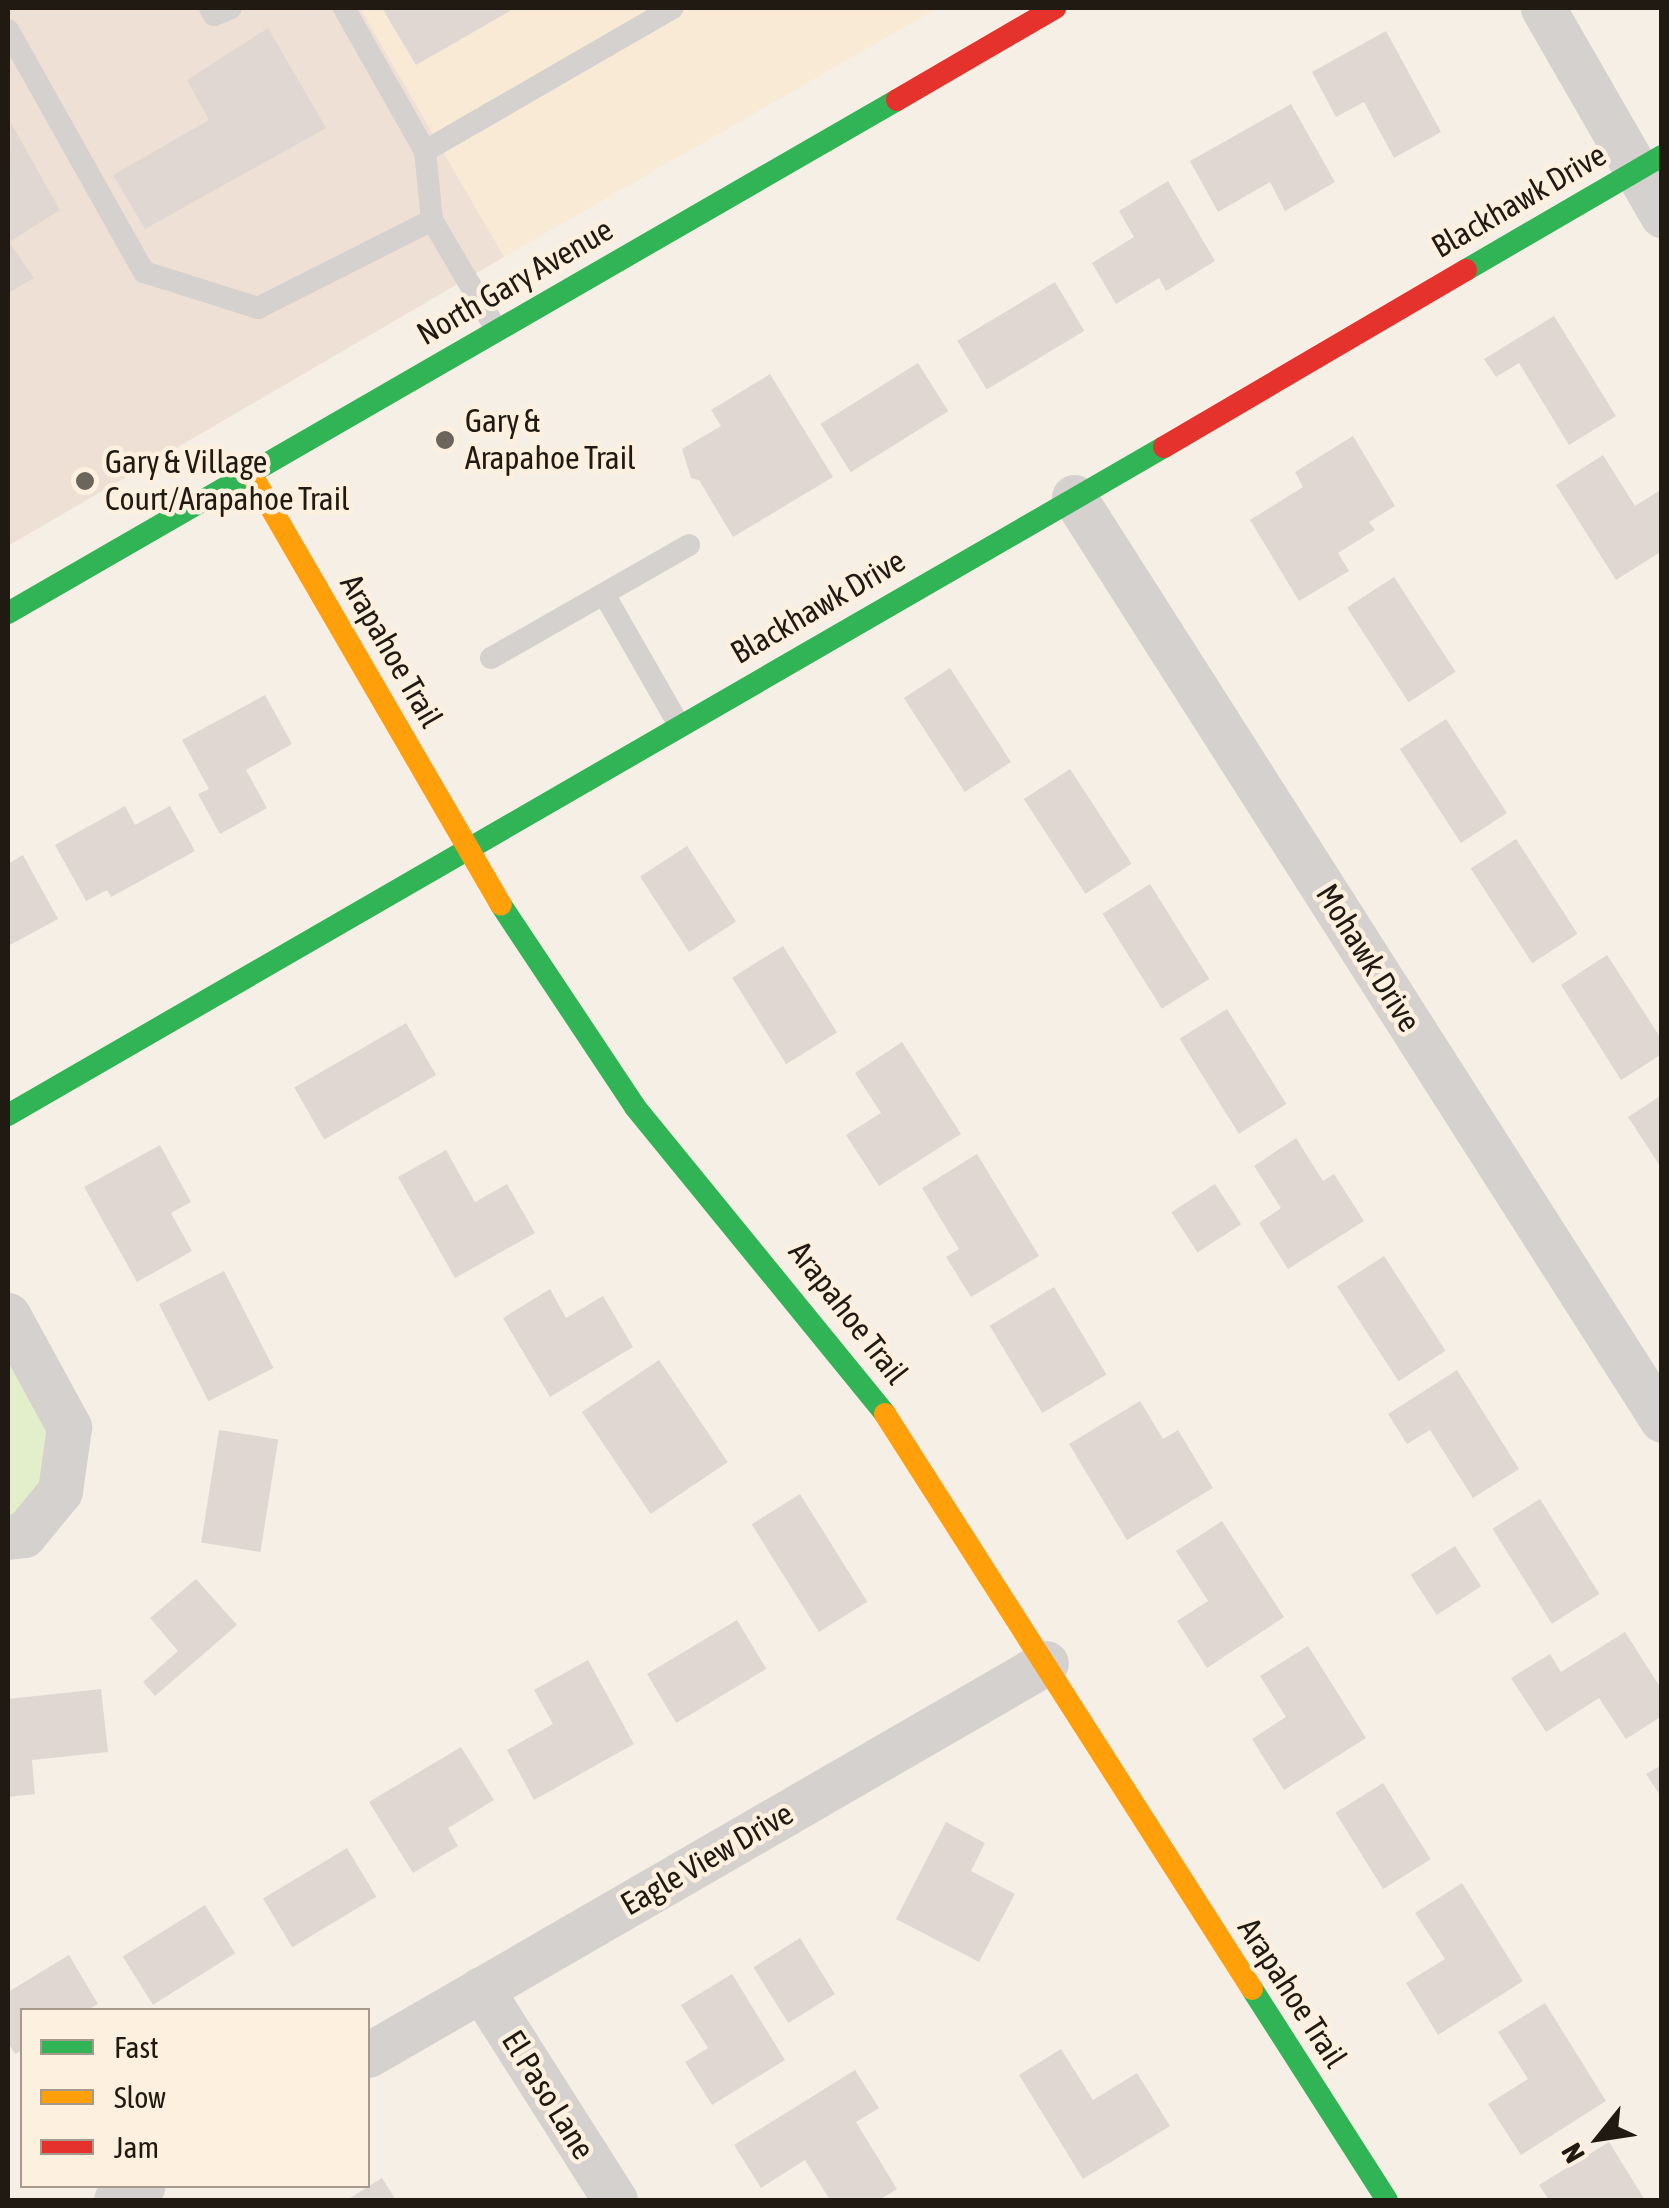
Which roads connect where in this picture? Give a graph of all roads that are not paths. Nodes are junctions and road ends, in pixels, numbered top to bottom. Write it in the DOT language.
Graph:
graph roads {
  1 [pos="210,8"];
  2 [pos="231,8"];
  3 [pos="344,8"];
  4 [pos="672,8"];
  5 [pos="1055,8"];
  6 [pos="1543,8"];
  7 [pos="1020,16"];
  8 [pos="8,30"];
  9 [pos="425,150"];
  10 [pos="1648,164"];
  11 [pos="1662,215"];
  12 [pos="432,220"];
  13 [pos="496,330"];
  14 [pos="250,472"];
  15 [pos="1074,497"];
  16 [pos="689,545"];
  17 [pos="604,594"];
  18 [pos="8,613"];
  19 [pos="491,658"];
  20 [pos="679,725"];
  21 [pos="469,851"];
  22 [pos="8,1116"];
  23 [pos="8,1315"];
  24 [pos="1662,1420"];
  25 [pos="8,1537"];
  26 [pos="1046,1663"];
  27 [pos="481,1989"];
  28 [pos="370,2054"];
  29 [pos="138,2188"];
  30 [pos="116,2200"];
  31 [pos="615,2200"];
  32 [pos="1386,2200"];
  1 -- 2 [label="lane"];
  3 -- 9 [label="lane"];
  4 -- 9 [label="lane"];
  5 -- 7 [label="street, North Gary Avenue"];
  6 -- 10 [label="street"];
  7 -- 13 [label="street, North Gary Avenue"];
  8 -- 12 [label="lane"];
  9 -- 12 [label="lane"];
  10 -- 11 [label="street"];
  10 -- 15 [label="street, Blackhawk Drive"];
  12 -- 13 [label="lane"];
  13 -- 14 [label="street, North Gary Avenue"];
  14 -- 18 [label="street, North Gary Avenue"];
  14 -- 21 [label="street, Arapahoe Trail"];
  15 -- 20 [label="street, Blackhawk Drive"];
  15 -- 24 [label="street, Mohawk Drive"];
  16 -- 17 [label="lane"];
  17 -- 19 [label="lane"];
  17 -- 20 [label="lane"];
  20 -- 21 [label="street, Blackhawk Drive"];
  21 -- 22 [label="street, Blackhawk Drive"];
  21 -- 26 [label="street, Arapahoe Trail"];
  23 -- 25 [label="street"];
  26 -- 27 [label="street, Eagle View Drive"];
  26 -- 32 [label="street, Arapahoe Trail"];
  27 -- 28 [label="street, Eagle View Drive"];
  27 -- 31 [label="street, El Paso Lane"];
  29 -- 30 [label="street"];
}
